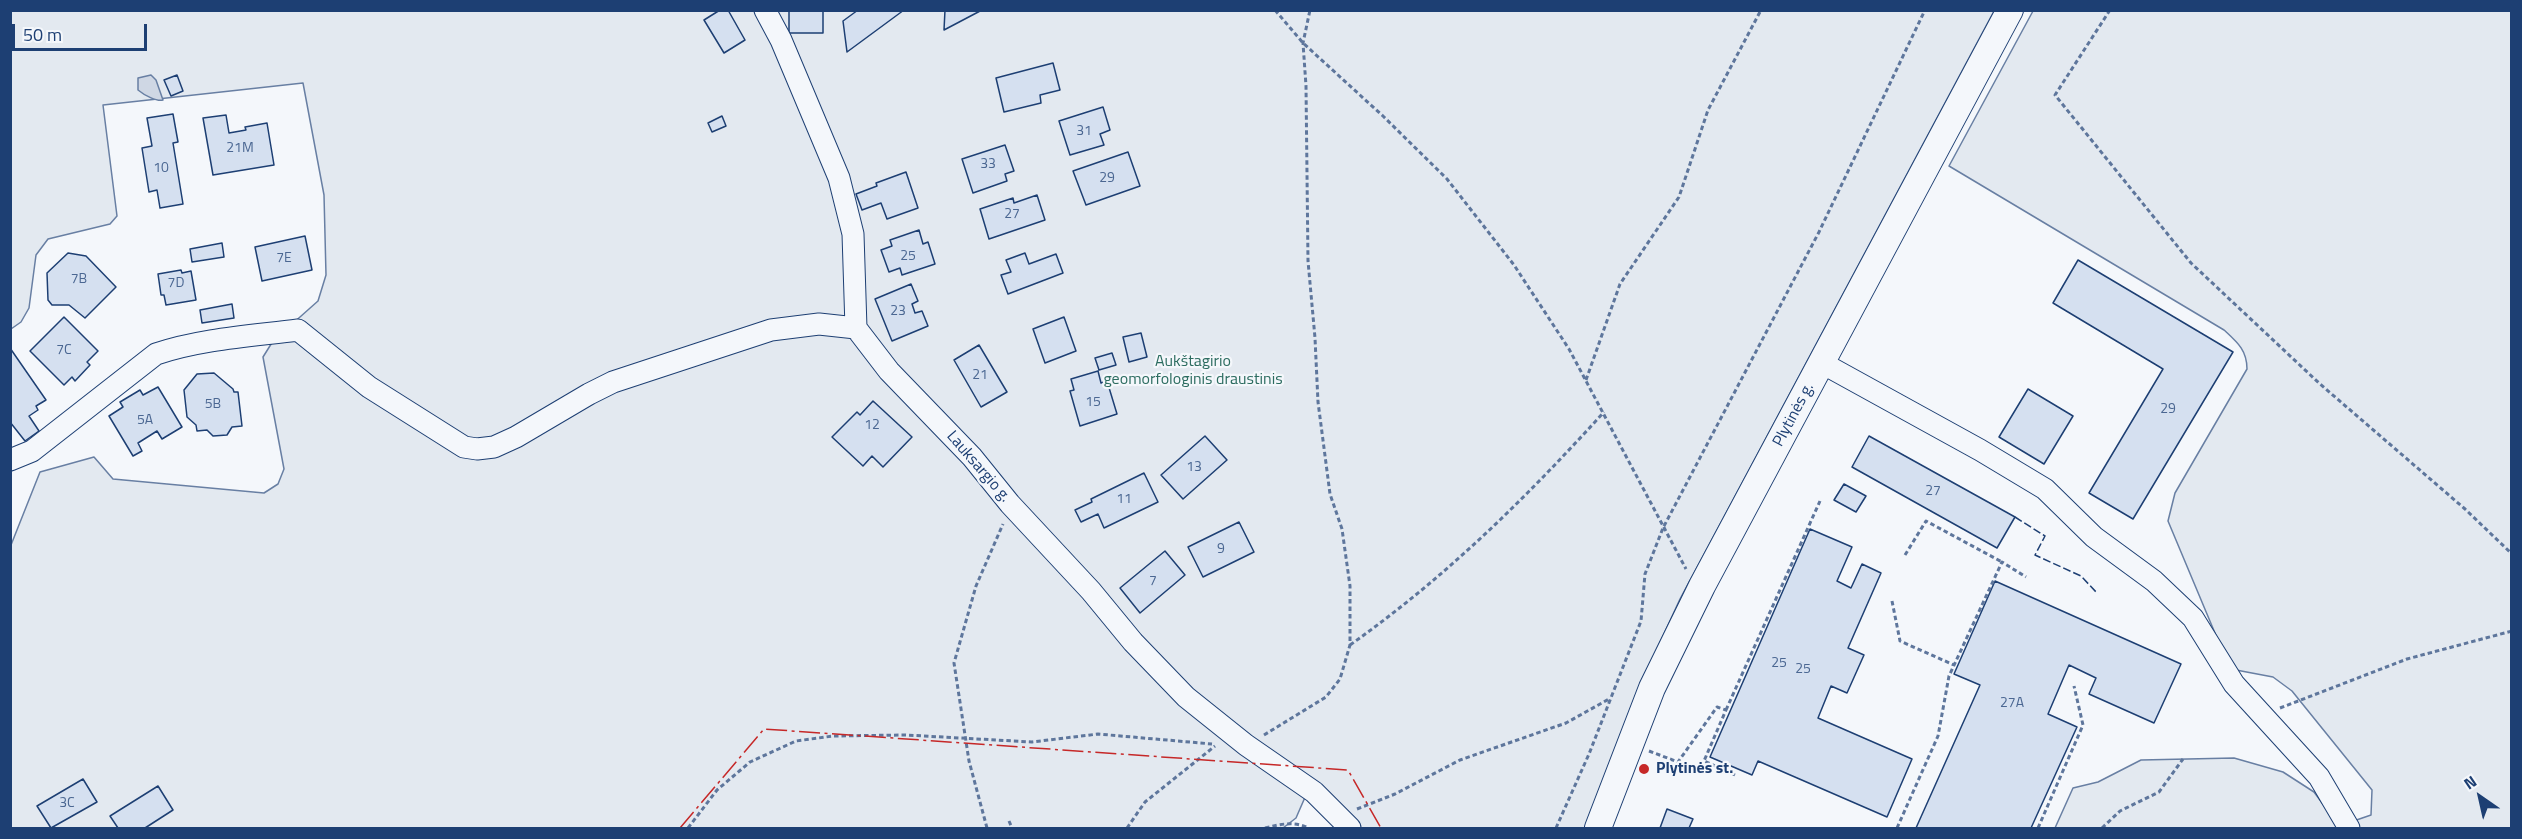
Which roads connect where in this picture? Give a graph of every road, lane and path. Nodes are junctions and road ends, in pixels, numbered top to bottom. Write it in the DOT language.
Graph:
graph roads {
  1 [pos="765,10"];
  2 [pos="1275,10"];
  3 [pos="1310,10"];
  4 [pos="1761,10"];
  5 [pos="1925,10"];
  6 [pos="2010,10"];
  7 [pos="2110,10"];
  8 [pos="1303,43"];
  9 [pos="856,328"];
  10 [pos="1822,363"];
  11 [pos="1586,380"];
  12 [pos="1604,412"];
  13 [pos="10,460"];
  14 [pos="1820,501"];
  15 [pos="1010,504"];
  16 [pos="1663,528"];
  17 [pos="2511,554"];
  18 [pos="1905,555"];
  19 [pos="2002,562"];
  20 [pos="2026,577"];
  21 [pos="1702,586"];
  22 [pos="1892,601"];
  23 [pos="2511,631"];
  24 [pos="1350,645"];
  25 [pos="1954,665"];
  26 [pos="2074,686"];
  27 [pos="1611,699"];
  28 [pos="1726,710"];
  29 [pos="2262,713"];
  30 [pos="966,740"];
  31 [pos="1246,745"];
  32 [pos="1629,747"];
  33 [pos="2183,759"];
  34 [pos="1735,775"];
  35 [pos="1009,821"];
  36 [pos="1344,822"];
  37 [pos="688,828"];
  38 [pos="987,828"];
  39 [pos="1012,828"];
  40 [pos="1127,828"];
  41 [pos="1265,828"];
  42 [pos="1309,828"];
  43 [pos="1556,828"];
  44 [pos="1598,828"];
  45 [pos="1898,828"];
  46 [pos="2038,828"];
  47 [pos="2102,828"];
  48 [pos="2349,828"];
  1 -- 9 [label="street"];
  2 -- 8 [label="path"];
  3 -- 8 [label="path"];
  4 -- 11 [label="path"];
  5 -- 16 [label="path"];
  6 -- 10 [label="main road, Plytinės g."];
  7 -- 17 [label="path"];
  8 -- 11 [label="path"];
  8 -- 24 [label="path"];
  9 -- 13 [label="street"];
  9 -- 15 [label="street, Lauksargio g."];
  10 -- 21 [label="main road, Plytinės g."];
  10 -- 29 [label="street"];
  11 -- 12 [label="path"];
  12 -- 16 [label="path"];
  12 -- 24 [label="path"];
  14 -- 28 [label="path"];
  15 -- 30 [label="path"];
  15 -- 31 [label="street, Lauksargio g."];
  16 -- 21 [label="path"];
  16 -- 27 [label="path"];
  18 -- 19 [label="path"];
  19 -- 20 [label="path"];
  19 -- 25 [label="path"];
  21 -- 32 [label="main road, Plytinės g."];
  22 -- 25 [label="path"];
  23 -- 29 [label="path"];
  24 -- 31 [label="path"];
  25 -- 45 [label="path"];
  26 -- 46 [label="path"];
  27 -- 36 [label="path"];
  27 -- 43 [label="path"];
  28 -- 32 [label="path"];
  28 -- 34 [label="path"];
  29 -- 48 [label="street"];
  30 -- 37 [label="path"];
  30 -- 38 [label="path"];
  30 -- 40 [label="path"];
  31 -- 36 [label="street, Lauksargio g."];
  32 -- 44 [label="main road, Plytinės g."];
  33 -- 47 [label="path"];
  35 -- 39 [label="path"];
  41 -- 42 [label="path"];
}
